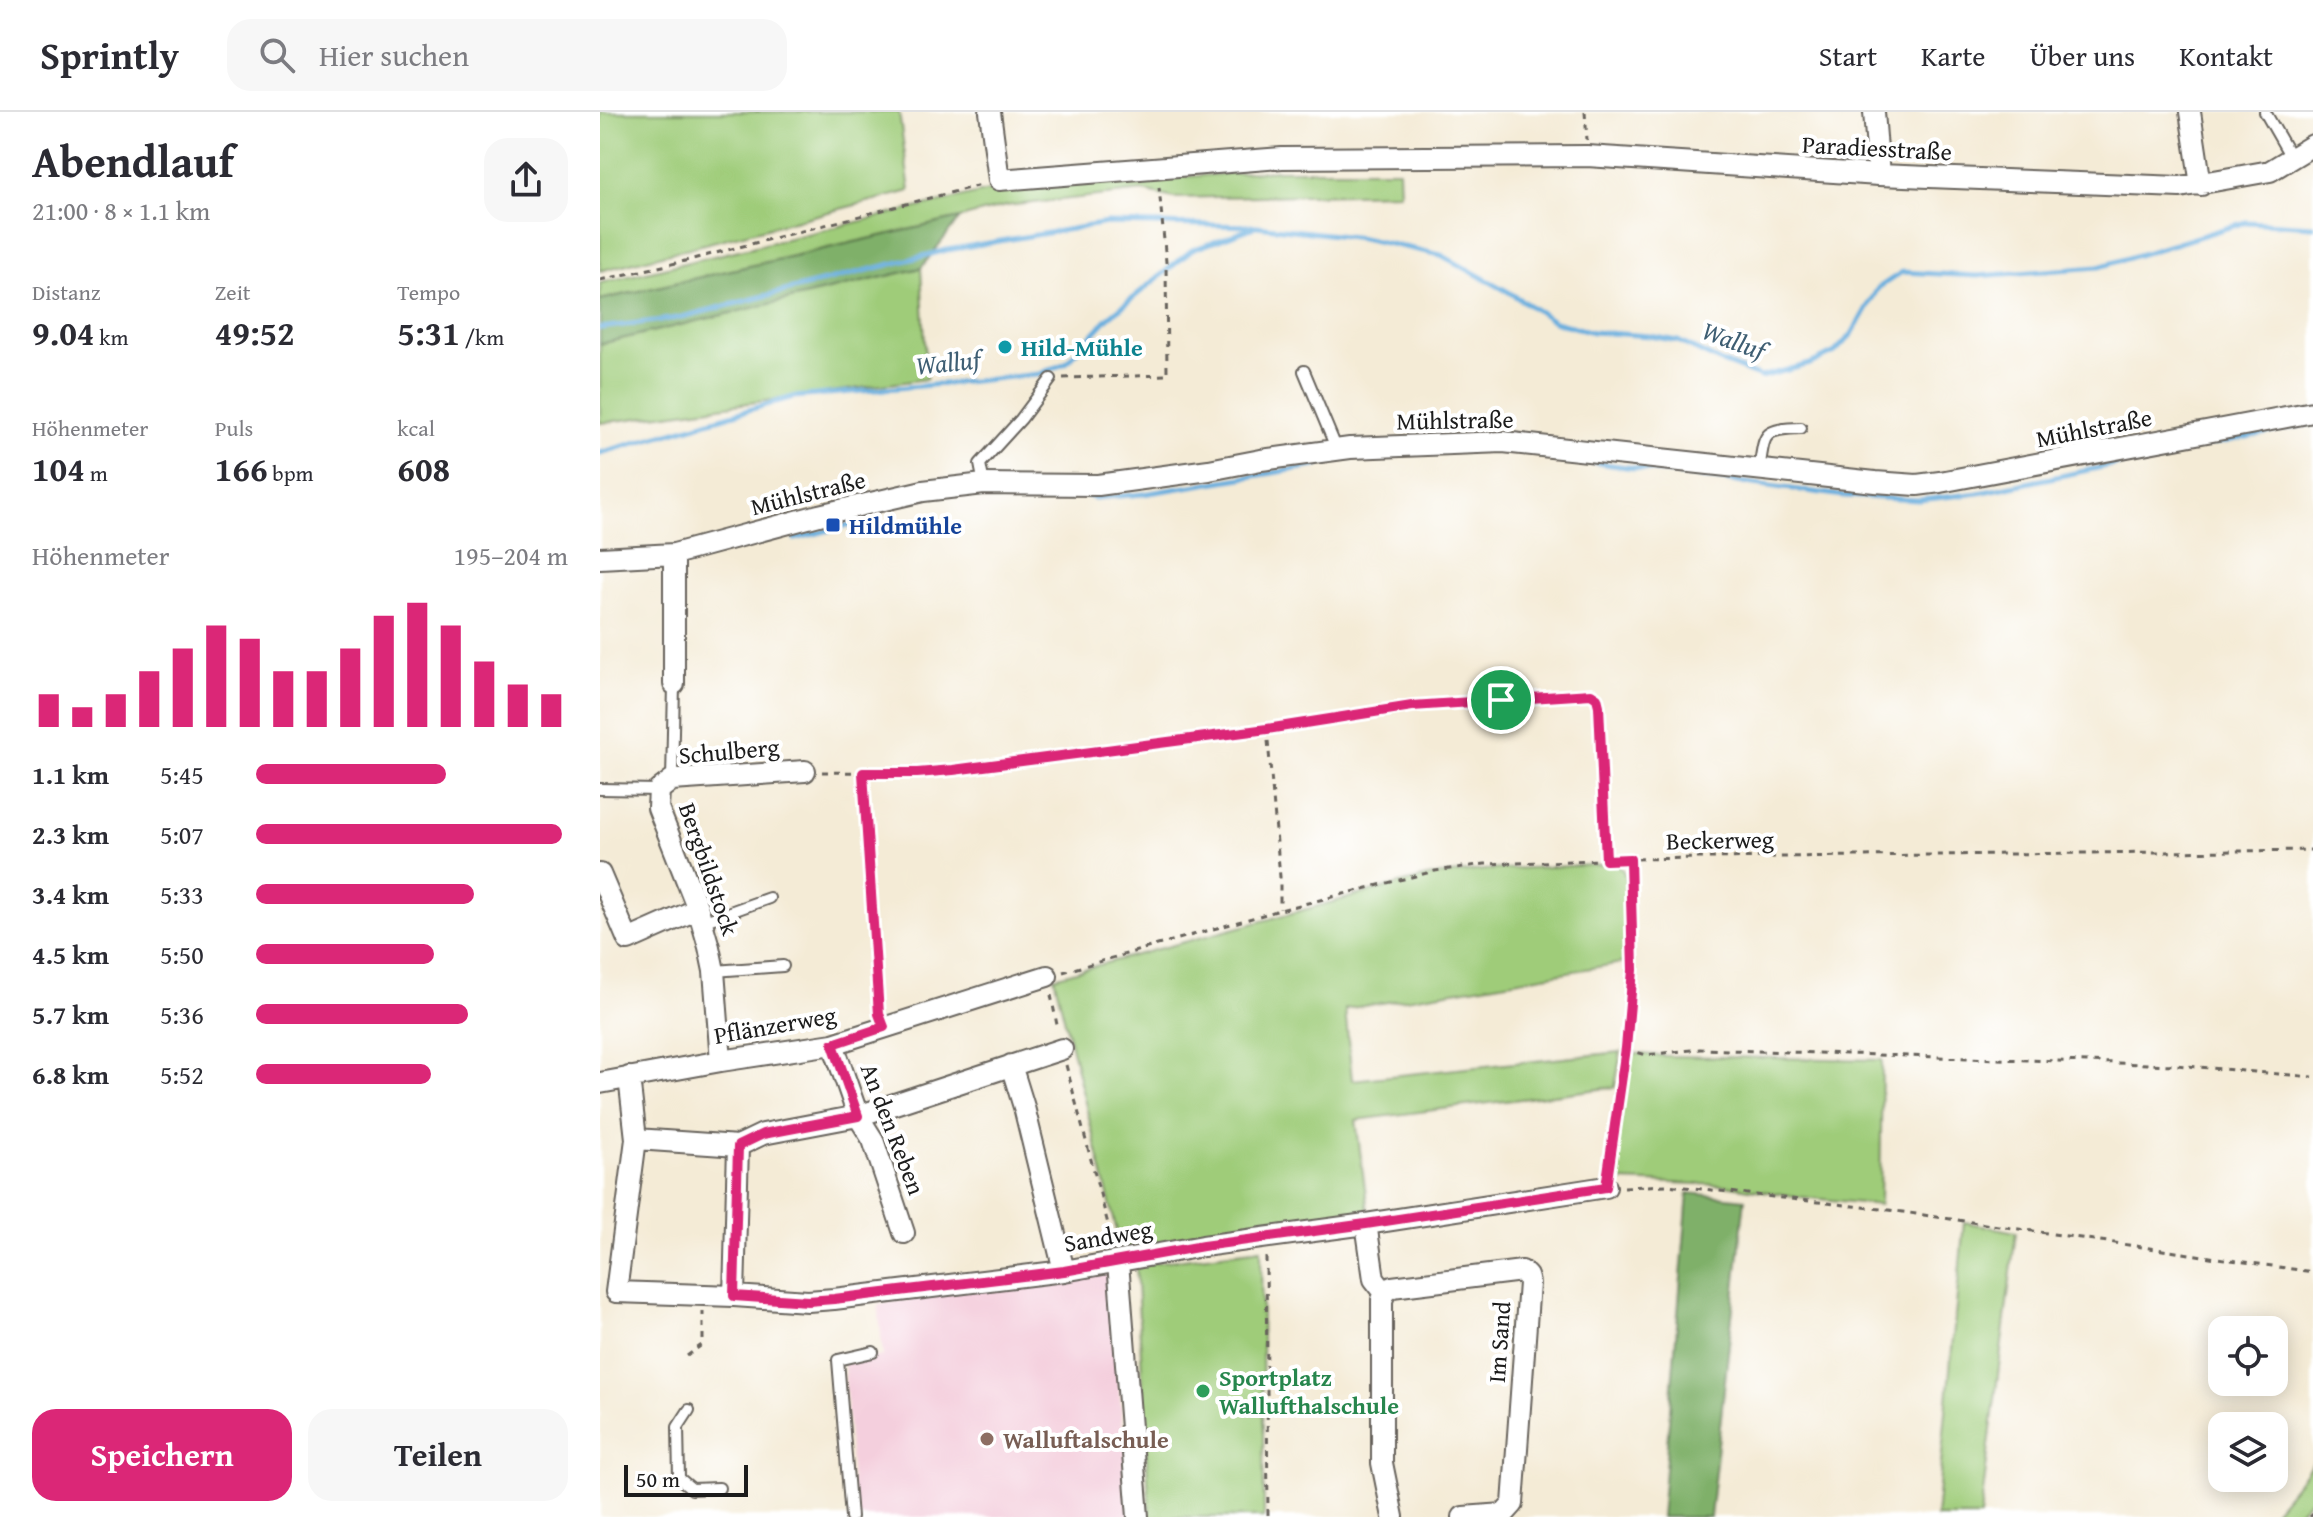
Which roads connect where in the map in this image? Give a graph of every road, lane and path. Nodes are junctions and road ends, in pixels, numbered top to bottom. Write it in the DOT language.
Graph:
graph roads {
  1 [pos="990,112"];
  2 [pos="1585,112"];
  3 [pos="1874,112"];
  4 [pos="2190,112"];
  5 [pos="2265,112"];
  6 [pos="1587,129"];
  7 [pos="2313,145"];
  8 [pos="2292,159"];
  9 [pos="1157,168"];
  10 [pos="1879,175"];
  11 [pos="999,180"];
  12 [pos="2201,185"];
  13 [pos="600,280"];
  14 [pos="1304,371"];
  15 [pos="1051,379"];
  16 [pos="2313,412"];
  17 [pos="1801,428"];
  18 [pos="1337,450"];
  19 [pos="1759,470"];
  20 [pos="984,484"];
  21 [pos="674,554"];
  22 [pos="600,558"];
  23 [pos="674,684"];
  24 [pos="1267,729"];
  25 [pos="805,771"];
  26 [pos="863,773"];
  27 [pos="666,785"];
  28 [pos="600,789"];
  29 [pos="2313,850"];
  30 [pos="1630,859"];
  31 [pos="1606,860"];
  32 [pos="600,874"];
  33 [pos="769,898"];
  34 [pos="1280,910"];
  35 [pos="700,915"];
  36 [pos="783,966"];
  37 [pos="714,971"];
  38 [pos="1047,976"];
  39 [pos="884,1027"];
  40 [pos="833,1044"];
  41 [pos="1626,1048"];
  42 [pos="1062,1049"];
  43 [pos="721,1061"];
  44 [pos="1011,1065"];
  45 [pos="629,1077"];
  46 [pos="2313,1077"];
  47 [pos="600,1083"];
  48 [pos="858,1116"];
  49 [pos="636,1139"];
  50 [pos="738,1146"];
  51 [pos="1606,1187"];
  52 [pos="1367,1230"];
  53 [pos="904,1233"];
  54 [pos="1266,1238"];
  55 [pos="1118,1262"];
  56 [pos="1064,1271"];
  57 [pos="2313,1272"];
  58 [pos="1385,1293"];
  59 [pos="703,1295"];
  60 [pos="734,1296"];
  61 [pos="873,1352"];
  62 [pos="687,1356"];
  63 [pos="689,1410"];
  64 [pos="719,1488"];
  65 [pos="851,1517"];
  66 [pos="1138,1517"];
  67 [pos="1268,1517"];
  68 [pos="1393,1517"];
  69 [pos="1463,1517"];
  1 -- 11 [label="street"];
  2 -- 6 [label="path"];
  3 -- 10 [label="street"];
  4 -- 12 [label="street"];
  5 -- 8 [label="lane"];
  7 -- 8 [label="street, Paradiesstraße"];
  8 -- 12 [label="street, Paradiesstraße"];
  9 -- 10 [label="street, Paradiesstraße"];
  9 -- 11 [label="street, Paradiesstraße"];
  9 -- 15 [label="path"];
  10 -- 12 [label="street, Paradiesstraße"];
  11 -- 13 [label="path"];
  14 -- 18 [label="lane"];
  15 -- 20 [label="lane"];
  16 -- 19 [label="street, Mühlstraße"];
  17 -- 19 [label="lane"];
  18 -- 19 [label="street, Mühlstraße"];
  18 -- 20 [label="street, Mühlstraße"];
  20 -- 21 [label="street, Mühlstraße"];
  21 -- 22 [label="street, Mühlstraße"];
  21 -- 23 [label="street"];
  23 -- 27 [label="lane"];
  24 -- 26 [label="path"];
  24 -- 31 [label="path"];
  24 -- 34 [label="path"];
  25 -- 26 [label="path"];
  25 -- 27 [label="street, Schulberg"];
  26 -- 39 [label="path"];
  27 -- 28 [label="lane"];
  27 -- 35 [label="street, Bergbildstock"];
  29 -- 30 [label="path, Beckerweg"];
  30 -- 31 [label="path, Beckerweg"];
  30 -- 41 [label="path"];
  31 -- 34 [label="path, Beckerweg"];
  32 -- 35 [label="street"];
  33 -- 35 [label="lane"];
  34 -- 38 [label="path, Beckerweg"];
  35 -- 37 [label="street, Bergbildstock"];
  36 -- 37 [label="lane"];
  37 -- 43 [label="street, Bergbildstock"];
  38 -- 39 [label="street, Pflänzerweg"];
  38 -- 42 [label="path"];
  39 -- 40 [label="street, Pflänzerweg"];
  40 -- 43 [label="street, Pflänzerweg"];
  40 -- 48 [label="street, An den Reben"];
  41 -- 46 [label="path"];
  41 -- 51 [label="path"];
  42 -- 44 [label="street"];
  42 -- 55 [label="path"];
  43 -- 45 [label="street, Pflänzerweg"];
  44 -- 48 [label="street"];
  44 -- 56 [label="street"];
  45 -- 47 [label="street, Pflänzerweg"];
  45 -- 49 [label="street"];
  48 -- 50 [label="street"];
  48 -- 53 [label="street, An den Reben"];
  49 -- 50 [label="street"];
  49 -- 59 [label="street, Sandweg"];
  50 -- 60 [label="street"];
  51 -- 54 [label="street, Sandweg"];
  51 -- 57 [label="path"];
  52 -- 58 [label="street"];
  54 -- 55 [label="street, Sandweg"];
  54 -- 67 [label="path"];
  55 -- 56 [label="street, Sandweg"];
  55 -- 66 [label="street"];
  56 -- 60 [label="street, Sandweg"];
  58 -- 68 [label="street"];
  58 -- 69 [label="street, Im Sand"];
  59 -- 60 [label="street, Sandweg"];
  59 -- 62 [label="path"];
  61 -- 65 [label="lane"];
  63 -- 64 [label="lane"];
}
